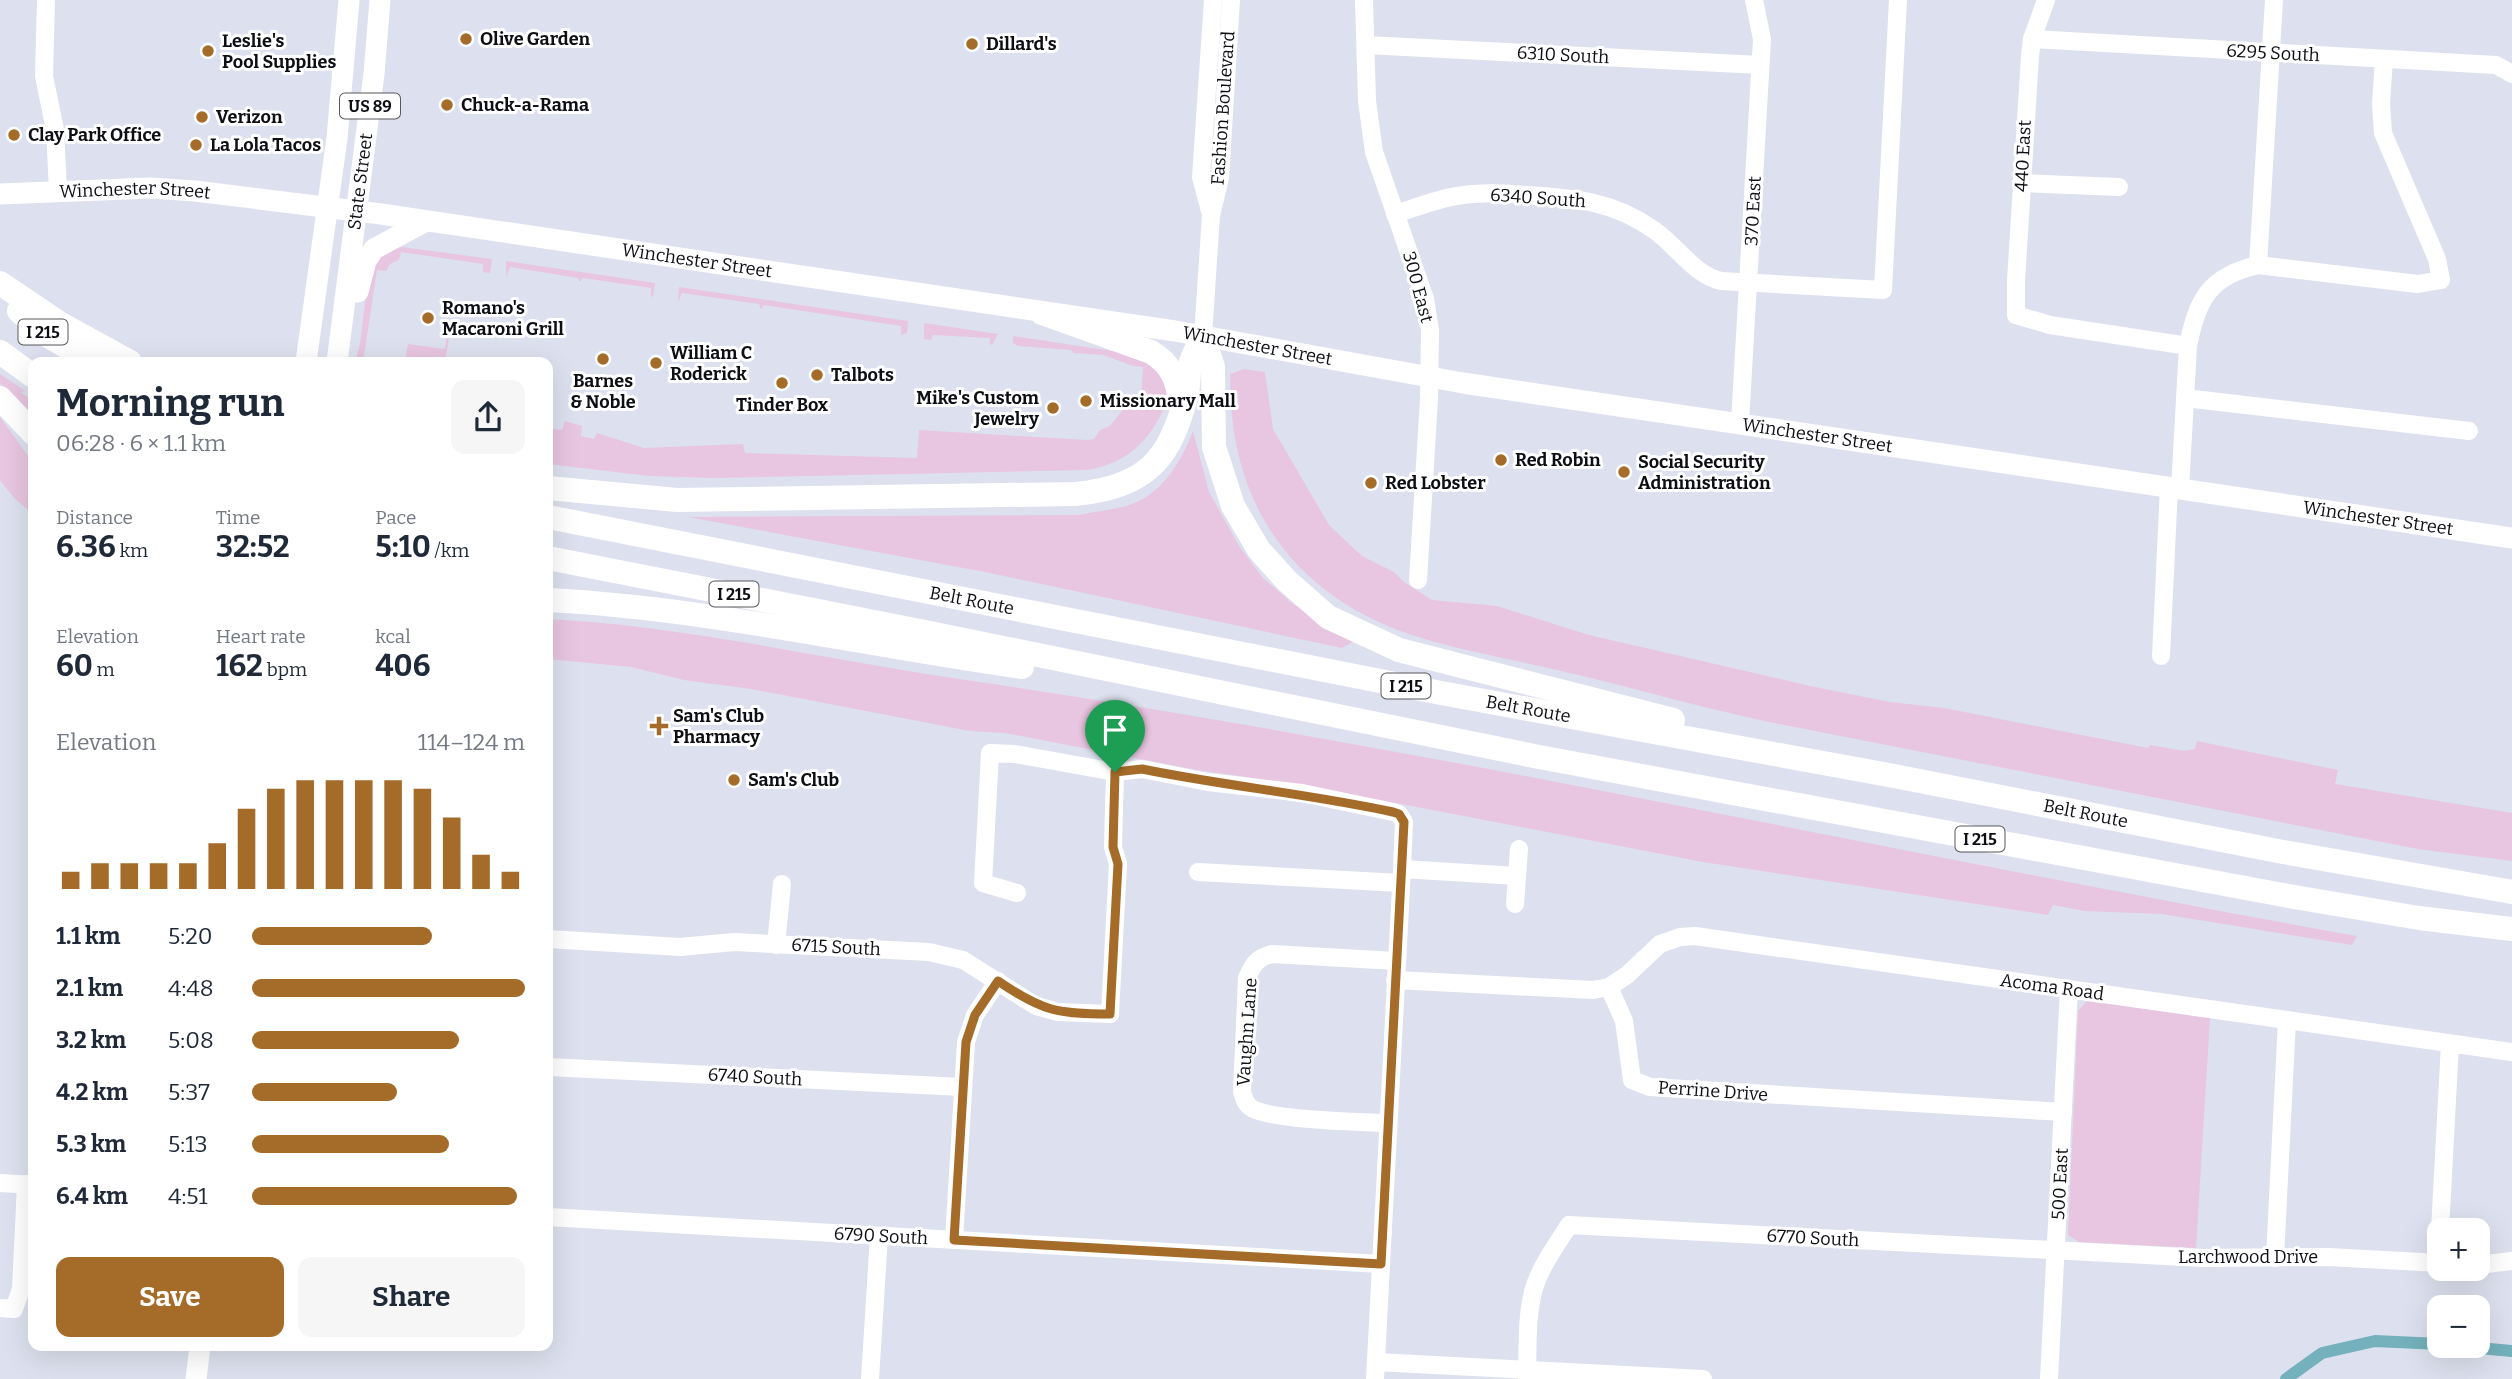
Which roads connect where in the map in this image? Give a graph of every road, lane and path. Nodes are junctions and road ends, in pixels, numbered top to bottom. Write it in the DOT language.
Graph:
graph roads {
  1 [pos="46,0"];
  2 [pos="349,0"];
  3 [pos="380,0"];
  4 [pos="1213,0"];
  5 [pos="1231,0"];
  6 [pos="1364,0"];
  7 [pos="1754,0"];
  8 [pos="1898,0"];
  9 [pos="2046,0"];
  10 [pos="2274,0"];
  11 [pos="2032,39"];
  12 [pos="1366,46"];
  13 [pos="2271,53"];
  14 [pos="2384,59"];
  15 [pos="1760,65"];
  16 [pos="2512,74"];
  17 [pos="2021,183"];
  18 [pos="2119,187"];
  19 [pos="58,191"];
  20 [pos="0,194"];
  21 [pos="327,208"];
  22 [pos="357,212"];
  23 [pos="1395,214"];
  24 [pos="1211,215"];
  25 [pos="426,221"];
  26 [pos="2258,265"];
  27 [pos="1749,282"];
  28 [pos="0,283"];
  29 [pos="0,294"];
  30 [pos="1042,313"];
  31 [pos="1203,336"];
  32 [pos="2188,346"];
  33 [pos="0,352"];
  34 [pos="84,357"];
  35 [pos="121,357"];
  36 [pos="307,357"];
  37 [pos="338,357"];
  38 [pos="344,357"];
  39 [pos="28,372"];
  40 [pos="1429,378"];
  41 [pos="0,398"];
  42 [pos="2185,398"];
  43 [pos="1181,414"];
  44 [pos="1740,423"];
  45 [pos="28,428"];
  46 [pos="2469,431"];
  47 [pos="553,488"];
  48 [pos="2175,488"];
  49 [pos="553,518"];
  50 [pos="2512,538"];
  51 [pos="553,559"];
  52 [pos="1418,580"];
  53 [pos="553,600"];
  54 [pos="2161,656"];
  55 [pos="1233,696"];
  56 [pos="1115,772"];
  57 [pos="1894,776"];
  58 [pos="1519,849"];
  59 [pos="1198,872"];
  60 [pos="1401,876"];
  61 [pos="1517,876"];
  62 [pos="782,884"];
  63 [pos="2512,892"];
  64 [pos="1017,893"];
  65 [pos="1515,905"];
  66 [pos="2512,929"];
  67 [pos="553,939"];
  68 [pos="776,944"];
  69 [pos="1396,961"];
  70 [pos="1395,980"];
  71 [pos="998,981"];
  72 [pos="1609,987"];
  73 [pos="2069,989"];
  74 [pos="2287,1020"];
  75 [pos="2450,1044"];
  76 [pos="2512,1052"];
  77 [pos="553,1067"];
  78 [pos="962,1087"];
  79 [pos="2063,1112"];
  80 [pos="1387,1123"];
  81 [pos="0,1183"];
  82 [pos="28,1185"];
  83 [pos="28,1208"];
  84 [pos="553,1217"];
  85 [pos="2441,1218"];
  86 [pos="879,1236"];
  87 [pos="954,1240"];
  88 [pos="2056,1250"];
  89 [pos="2275,1258"];
  90 [pos="2512,1261"];
  91 [pos="2427,1262"];
  92 [pos="1381,1264"];
  93 [pos="2490,1264"];
  94 [pos="7,1308"];
  95 [pos="199,1351"];
  96 [pos="1375,1370"];
  97 [pos="1527,1374"];
  98 [pos="196,1379"];
  99 [pos="870,1379"];
  100 [pos="1703,1379"];
  101 [pos="2049,1379"];
  1 -- 19 [label="street"];
  2 -- 21 [label="main road, State Street / US 89"];
  3 -- 22 [label="main road, State Street / US 89"];
  4 -- 24 [label="street, Fashion Boulevard"];
  5 -- 24 [label="street, Fashion Boulevard"];
  6 -- 12 [label="street, 300 East"];
  7 -- 15 [label="street, 370 East"];
  8 -- 27 [label="street, 6340 South"];
  9 -- 11 [label="street, 440 East"];
  10 -- 13 [label="street"];
  11 -- 13 [label="street, 6295 South"];
  11 -- 17 [label="street, 440 East"];
  12 -- 15 [label="street, 6310 South"];
  12 -- 23 [label="street, 300 East"];
  13 -- 14 [label="street, 6295 South"];
  13 -- 26 [label="street"];
  14 -- 16 [label="street, 6295 South"];
  14 -- 26 [label="street"];
  15 -- 27 [label="street, 370 East"];
  17 -- 18 [label="street"];
  17 -- 32 [label="street, 440 East"];
  19 -- 20 [label="main road, Winchester Street"];
  19 -- 21 [label="main road, Winchester Street"];
  21 -- 22 [label="main road, Winchester Street"];
  21 -- 36 [label="main road, State Street / US 89"];
  22 -- 25 [label="main road, Winchester Street"];
  22 -- 37 [label="main road, State Street / US 89"];
  23 -- 27 [label="street, 6340 South"];
  23 -- 40 [label="street, 300 East"];
  24 -- 31 [label="street, Fashion Boulevard"];
  25 -- 30 [label="main road, Winchester Street"];
  25 -- 38 [label="main road"];
  26 -- 32 [label="street"];
  27 -- 44 [label="street, 370 East"];
  28 -- 35 [label="highway"];
  29 -- 34 [label="highway, I 215"];
  30 -- 31 [label="main road, Winchester Street"];
  30 -- 43 [label="highway"];
  31 -- 40 [label="main road, Winchester Street"];
  31 -- 43 [label="highway"];
  31 -- 57 [label="highway"];
  32 -- 42 [label="street"];
  33 -- 39 [label="highway, I 215"];
  40 -- 44 [label="main road, Winchester Street"];
  40 -- 52 [label="street, 300 East"];
  41 -- 45 [label="highway"];
  42 -- 46 [label="street"];
  42 -- 48 [label="street"];
  43 -- 47 [label="highway"];
  44 -- 48 [label="main road, Winchester Street"];
  48 -- 50 [label="main road, Winchester Street"];
  48 -- 54 [label="street"];
  49 -- 57 [label="highway, Belt Route / I 215"];
  51 -- 55 [label="highway, I 215"];
  53 -- 55 [label="highway"];
  55 -- 66 [label="highway, I 215"];
  56 -- 60 [label="street"];
  56 -- 64 [label="street"];
  56 -- 71 [label="street, 6715 South"];
  57 -- 63 [label="highway, Belt Route / I 215"];
  58 -- 61 [label="street"];
  59 -- 60 [label="street"];
  60 -- 61 [label="street"];
  60 -- 69 [label="street"];
  61 -- 65 [label="street"];
  62 -- 68 [label="street"];
  67 -- 68 [label="street, 6715 South"];
  68 -- 71 [label="street, 6715 South"];
  69 -- 70 [label="street"];
  69 -- 80 [label="street, Vaughn Lane"];
  70 -- 72 [label="street"];
  70 -- 80 [label="street"];
  71 -- 78 [label="street"];
  72 -- 73 [label="street, Acoma Road"];
  72 -- 79 [label="street, Perrine Drive"];
  73 -- 74 [label="street, Acoma Road"];
  73 -- 79 [label="street, 500 East"];
  74 -- 75 [label="street, Acoma Road"];
  74 -- 89 [label="street"];
  75 -- 76 [label="street, Acoma Road"];
  75 -- 85 [label="street"];
  77 -- 78 [label="street, 6740 South"];
  78 -- 87 [label="street"];
  79 -- 88 [label="street, 500 East"];
  80 -- 92 [label="street"];
  81 -- 82 [label="street"];
  83 -- 94 [label="street"];
  84 -- 86 [label="street, 6790 South"];
  86 -- 87 [label="street, 6790 South"];
  86 -- 99 [label="street"];
  87 -- 92 [label="street, 6790 South"];
  88 -- 89 [label="street, Larchwood Drive"];
  88 -- 97 [label="street, 6770 South"];
  88 -- 101 [label="street, 500 East"];
  89 -- 91 [label="street, Larchwood Drive"];
  90 -- 93 [label="street"];
  92 -- 96 [label="street"];
  95 -- 98 [label="main road"];
  96 -- 97 [label="street"];
  97 -- 100 [label="street"];
}
